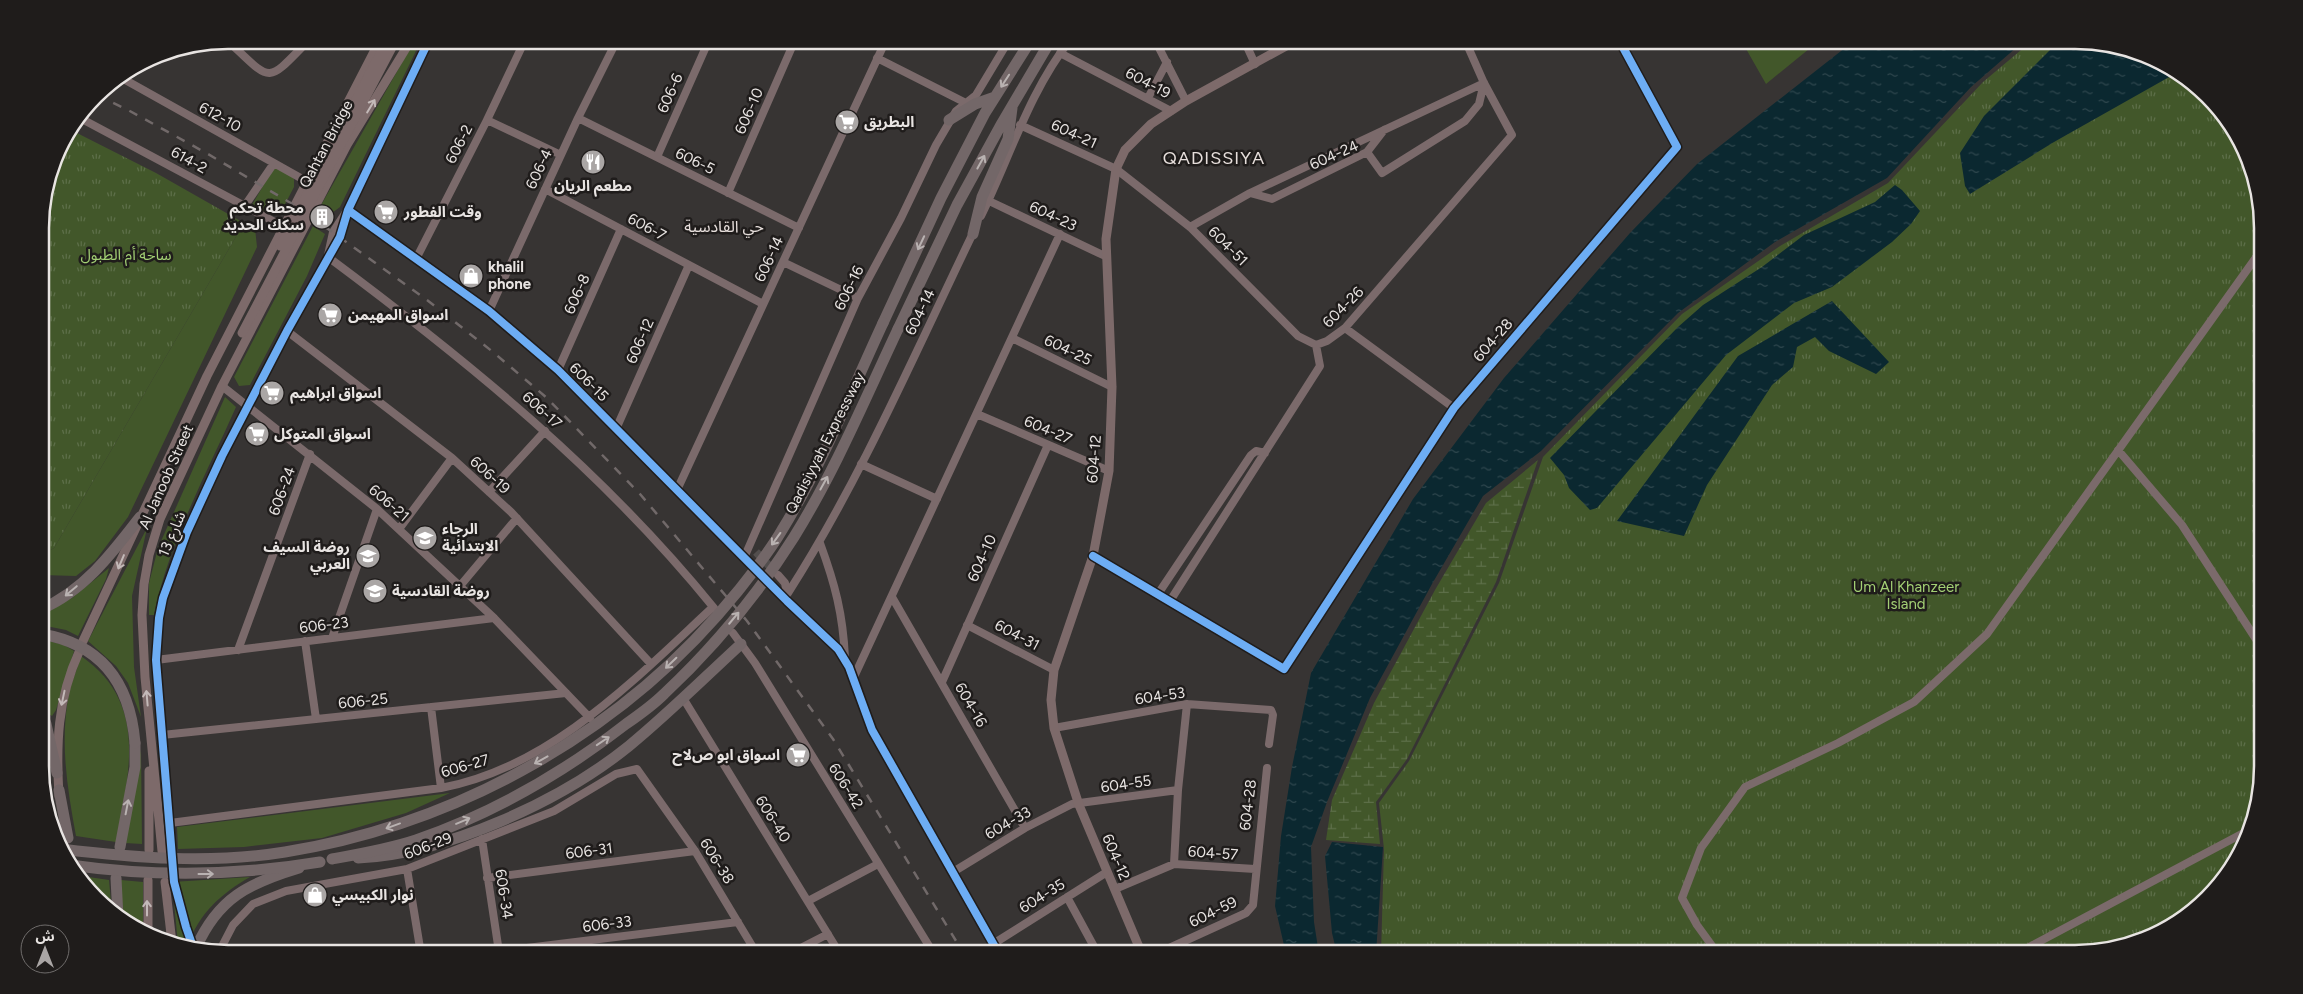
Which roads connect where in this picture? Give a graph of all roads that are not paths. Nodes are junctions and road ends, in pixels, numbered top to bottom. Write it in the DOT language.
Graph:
graph roads {
  1 [pos="237,49"];
  2 [pos="300,49"];
  3 [pos="375,49"];
  4 [pos="382,49"];
  5 [pos="391,49"];
  6 [pos="406,49"];
  7 [pos="425,49"];
  8 [pos="521,49"];
  9 [pos="613,49"];
  10 [pos="705,49"];
  11 [pos="791,49"];
  12 [pos="882,49"];
  13 [pos="1003,49"];
  14 [pos="1025,49"];
  15 [pos="1047,49"];
  16 [pos="1062,49"];
  17 [pos="1160,49"];
  18 [pos="1248,49"];
  19 [pos="1281,49"];
  20 [pos="1469,49"];
  21 [pos="1624,49"];
  22 [pos="1060,52"];
  23 [pos="878,58"];
  24 [pos="1167,62"];
  25 [pos="1255,64"];
  26 [pos="126,80"];
  27 [pos="1484,84"];
  28 [pos="994,97"];
  29 [pos="1148,98"];
  30 [pos="1186,101"];
  31 [pos="964,102"];
  32 [pos="1012,107"];
  33 [pos="1171,110"];
  34 [pos="578,118"];
  35 [pos="85,120"];
  36 [pos="487,120"];
  37 [pos="949,120"];
  38 [pos="1020,125"];
  39 [pos="1384,129"];
  40 [pos="1367,152"];
  41 [pos="561,155"];
  42 [pos="657,157"];
  43 [pos="1317,161"];
  44 [pos="274,163"];
  45 [pos="1116,169"];
  46 [pos="1324,174"];
  47 [pos="306,181"];
  48 [pos="545,189"];
  49 [pos="728,193"];
  50 [pos="1250,193"];
  51 [pos="989,201"];
  52 [pos="244,207"];
  53 [pos="348,210"];
  54 [pos="284,227"];
  55 [pos="1190,227"];
  56 [pos="799,228"];
  57 [pos="622,229"];
  58 [pos="972,234"];
  59 [pos="1060,234"];
  60 [pos="1105,256"];
  61 [pos="328,257"];
  62 [pos="416,259"];
  63 [pos="2254,260"];
  64 [pos="783,262"];
  65 [pos="690,265"];
  66 [pos="858,298"];
  67 [pos="763,304"];
  68 [pos="488,311"];
  69 [pos="1345,328"];
  70 [pos="287,330"];
  71 [pos="240,332"];
  72 [pos="1012,338"];
  73 [pos="1316,345"];
  74 [pos="558,370"];
  75 [pos="222,386"];
  76 [pos="1112,387"];
  77 [pos="200,390"];
  78 [pos="217,396"];
  79 [pos="247,406"];
  80 [pos="1454,408"];
  81 [pos="977,414"];
  82 [pos="616,429"];
  83 [pos="545,431"];
  84 [pos="1048,446"];
  85 [pos="2118,450"];
  86 [pos="1265,452"];
  87 [pos="310,454"];
  88 [pos="452,458"];
  89 [pos="861,464"];
  90 [pos="1109,471"];
  91 [pos="677,490"];
  92 [pos="488,492"];
  93 [pos="937,499"];
  94 [pos="377,509"];
  95 [pos="140,517"];
  96 [pos="517,518"];
  97 [pos="399,529"];
  98 [pos="820,543"];
  99 [pos="737,550"];
  100 [pos="752,551"];
  101 [pos="1093,556"];
  102 [pos="744,558"];
  103 [pos="778,575"];
  104 [pos="460,586"];
  105 [pos="1158,594"];
  106 [pos="892,596"];
  107 [pos="787,597"];
  108 [pos="1170,601"];
  109 [pos="49,603"];
  110 [pos="714,608"];
  111 [pos="494,618"];
  112 [pos="967,625"];
  113 [pos="733,633"];
  114 [pos="49,636"];
  115 [pos="2254,636"];
  116 [pos="332,638"];
  117 [pos="305,641"];
  118 [pos="84,642"];
  119 [pos="741,644"];
  120 [pos="238,650"];
  121 [pos="79,652"];
  122 [pos="845,658"];
  123 [pos="156,660"];
  124 [pos="651,664"];
  125 [pos="1054,670"];
  126 [pos="853,679"];
  127 [pos="942,682"];
  128 [pos="566,693"];
  129 [pos="683,698"];
  130 [pos="1187,704"];
  131 [pos="431,707"];
  132 [pos="590,718"];
  133 [pos="316,719"];
  134 [pos="149,721"];
  135 [pos="1054,728"];
  136 [pos="162,735"];
  137 [pos="49,737"];
  138 [pos="1269,744"];
  139 [pos="1267,768"];
  140 [pos="57,773"];
  141 [pos="650,786"];
  142 [pos="441,788"];
  143 [pos="59,790"];
  144 [pos="1178,790"];
  145 [pos="1078,805"];
  146 [pos="170,823"];
  147 [pos="1024,828"];
  148 [pos="61,834"];
  149 [pos="2242,834"];
  150 [pos="482,840"];
  151 [pos="67,845"];
  152 [pos="120,847"];
  153 [pos="149,850"];
  154 [pos="162,851"];
  155 [pos="695,851"];
  156 [pos="172,852"];
  157 [pos="332,860"];
  158 [pos="320,862"];
  159 [pos="878,864"];
  160 [pos="1174,864"];
  161 [pos="79,866"];
  162 [pos="407,869"];
  163 [pos="1255,869"];
  164 [pos="953,872"];
  165 [pos="1107,872"];
  166 [pos="116,878"];
  167 [pos="488,878"];
  168 [pos="148,880"];
  169 [pos="168,883"];
  170 [pos="1115,889"];
  171 [pos="1067,897"];
  172 [pos="808,901"];
  173 [pos="1252,905"];
  174 [pos="117,907"];
  175 [pos="738,922"];
  176 [pos="148,926"];
  177 [pos="828,934"];
  178 [pos="172,936"];
  179 [pos="192,942"];
  180 [pos="194,942"];
  181 [pos="993,944"];
  182 [pos="223,945"];
  183 [pos="420,945"];
  184 [pos="498,945"];
  185 [pos="575,945"];
  186 [pos="752,945"];
  187 [pos="807,945"];
  188 [pos="835,945"];
  189 [pos="928,945"];
  190 [pos="1093,945"];
  191 [pos="1138,945"];
  192 [pos="1176,945"];
  193 [pos="1711,945"];
  194 [pos="2033,945"];
  1 -- 2 [label="street"];
  3 -- 47 [label="main road"];
  4 -- 71 [label="main road, Qahtan Bridge, bridge"];
  5 -- 71 [label="main road, Qahtan Bridge, bridge"];
  75 -- 6 [label="main road, one-way"];
  7 -- 53 [label="street, شارع 13"];
  8 -- 36 [label="street, 606-2"];
  9 -- 34 [label="street, 606-4"];
  10 -- 42 [label="street, 606-6"];
  11 -- 49 [label="street, 606-10"];
  12 -- 23 [label="street, 606-14"];
  13 -- 31 [label="street, 606-16"];
  14 -- 28 [label="highway, Qadisiyyah Expressway, one-way"];
  15 -- 32 [label="highway, Qadisiyyah Expressway"];
  16 -- 22 [label="street, 604-14"];
  17 -- 24 [label="street"];
  18 -- 25 [label="street"];
  19 -- 25 [label="main road, 604-12"];
  20 -- 27 [label="street, 604-26"];
  21 -- 80 [label="street, 604-28"];
  22 -- 29 [label="street, 604-19"];
  22 -- 38 [label="street, 604-14"];
  23 -- 31 [label="street"];
  23 -- 56 [label="street, 606-14"];
  24 -- 29 [label="street"];
  24 -- 30 [label="street"];
  25 -- 30 [label="main road, 604-12"];
  26 -- 44 [label="street, 612-10"];
  27 -- 39 [label="street"];
  27 -- 40 [label="street, 604-24"];
  27 -- 69 [label="street, 604-26"];
  28 -- 37 [label="highway"];
  28 -- 151 [label="highway, Qadisiyyah Expressway, one-way, bridge"];
  29 -- 33 [label="street, 604-19"];
  30 -- 33 [label="main road, 604-12"];
  31 -- 37 [label="street, 606-16"];
  32 -- 58 [label="highway"];
  157 -- 32 [label="highway, Qadisiyyah Expressway, one-way, bridge"];
  33 -- 45 [label="main road, 604-12"];
  34 -- 41 [label="street, 606-4"];
  34 -- 42 [label="street, 606-5"];
  35 -- 52 [label="street, 614-2"];
  36 -- 41 [label="street"];
  36 -- 62 [label="street, 606-2"];
  37 -- 66 [label="street, 606-16"];
  38 -- 45 [label="street, 604-21"];
  38 -- 51 [label="street, 604-14"];
  39 -- 40 [label="street"];
  39 -- 43 [label="street"];
  40 -- 46 [label="street, 604-24"];
  41 -- 48 [label="street, 606-4"];
  42 -- 49 [label="street, 606-5"];
  43 -- 46 [label="street"];
  43 -- 50 [label="street"];
  44 -- 47 [label="street, 612-10"];
  44 -- 52 [label="street"];
  45 -- 55 [label="street, 604-51"];
  45 -- 60 [label="main road, 604-12"];
  46 -- 50 [label="street, 604-24"];
  47 -- 54 [label="main road"];
  48 -- 57 [label="street, 606-7"];
  48 -- 68 [label="street, 606-4"];
  49 -- 56 [label="street, 606-5"];
  50 -- 55 [label="street"];
  51 -- 58 [label="street, 604-14"];
  51 -- 59 [label="street, 604-23"];
  52 -- 54 [label="street, 614-2"];
  53 -- 61 [label="street, شارع 13"];
  53 -- 62 [label="street, 606-15"];
  54 -- 77 [label="main road"];
  55 -- 73 [label="street, 604-51"];
  56 -- 64 [label="street, 606-14"];
  57 -- 65 [label="street, 606-7"];
  57 -- 74 [label="street, 606-8"];
  58 -- 89 [label="street, 604-14"];
  59 -- 60 [label="street, 604-23"];
  59 -- 72 [label="street"];
  60 -- 76 [label="main road, 604-12"];
  61 -- 70 [label="street, شارع 13"];
  61 -- 83 [label="street, 606-17"];
  62 -- 68 [label="street, 606-15"];
  63 -- 85 [label="street"];
  64 -- 66 [label="street"];
  64 -- 67 [label="street, 606-14"];
  65 -- 67 [label="street, 606-7"];
  65 -- 82 [label="street, 606-12"];
  66 -- 100 [label="street, 606-16"];
  67 -- 91 [label="street, 606-14"];
  68 -- 74 [label="street, 606-15"];
  69 -- 73 [label="street, 604-26"];
  69 -- 80 [label="street"];
  70 -- 79 [label="street, شارع 13"];
  70 -- 88 [label="street, 606-19"];
  71 -- 77 [label="main road, Qahtan Bridge"];
  71 -- 78 [label="main road, Qahtan Bridge"];
  72 -- 76 [label="street, 604-25"];
  72 -- 81 [label="street"];
  73 -- 86 [label="street, 604-26"];
  74 -- 82 [label="street, 606-15"];
  75 -- 78 [label="main road"];
  75 -- 79 [label="street, 606-21"];
  76 -- 90 [label="main road, 604-12"];
  77 -- 95 [label="main road, Al Janoob Street"];
  134 -- 78 [label="main road, Al Janoob Street, one-way"];
  79 -- 87 [label="street, 606-21"];
  79 -- 123 [label="street, شارع 13"];
  80 -- 108 [label="street, 604-28"];
  81 -- 84 [label="street, 604-27"];
  81 -- 93 [label="street"];
  82 -- 91 [label="street, 606-15"];
  83 -- 92 [label="street"];
  83 -- 110 [label="street, 606-17"];
  84 -- 90 [label="street, 604-27"];
  84 -- 112 [label="street, 604-10"];
  85 -- 115 [label="street"];
  85 -- 193 [label="street"];
  86 -- 105 [label="street"];
  86 -- 108 [label="street, 604-26"];
  87 -- 94 [label="street, 606-21"];
  87 -- 120 [label="street, 606-24"];
  88 -- 92 [label="street, 606-19"];
  88 -- 97 [label="street"];
  89 -- 93 [label="street"];
  89 -- 98 [label="street, 604-14"];
  90 -- 101 [label="main road, 604-12"];
  91 -- 99 [label="street, 606-15"];
  92 -- 96 [label="street, 606-19"];
  93 -- 106 [label="street"];
  94 -- 97 [label="street, 606-21"];
  94 -- 116 [label="street"];
  95 -- 109 [label="highway, one-way"];
  95 -- 118 [label="main road, Al Janoob Street, one-way"];
  96 -- 104 [label="street"];
  96 -- 124 [label="street, 606-19"];
  97 -- 104 [label="street, 606-21"];
  98 -- 107 [label="street, 604-14"];
  98 -- 122 [label="street"];
  99 -- 100 [label="street"];
  99 -- 102 [label="street, 606-15"];
  100 -- 102 [label="street, 606-16"];
  101 -- 105 [label="street"];
  101 -- 125 [label="main road, 604-12"];
  102 -- 107 [label="street, 606-15"];
  103 -- 107 [label="street"];
  104 -- 111 [label="street, 606-21"];
  105 -- 108 [label="street"];
  106 -- 126 [label="street"];
  106 -- 127 [label="street, 604-16"];
  107 -- 122 [label="street, 606-15"];
  110 -- 124 [label="street, 606-27"];
  111 -- 116 [label="street, 606-23"];
  111 -- 128 [label="street, 606-21"];
  112 -- 125 [label="street, 604-31"];
  112 -- 127 [label="street, 604-10"];
  113 -- 119 [label="street, 606-42"];
  152 -- 114 [label="highway, one-way, bridge"];
  116 -- 117 [label="street, 606-23"];
  117 -- 120 [label="street, 606-23"];
  117 -- 133 [label="street"];
  119 -- 129 [label="highway"];
  119 -- 159 [label="street, 606-42"];
  120 -- 123 [label="street, 606-23"];
  121 -- 140 [label="main road, one-way"];
  122 -- 126 [label="street"];
  123 -- 136 [label="street, شارع 13"];
  124 -- 132 [label="street, 606-27"];
  125 -- 135 [label="main road, 604-12"];
  126 -- 164 [label="street"];
  127 -- 147 [label="street, 604-16"];
  128 -- 131 [label="street, 606-25"];
  128 -- 132 [label="street, 606-21"];
  129 -- 157 [label="highway, bridge"];
  129 -- 172 [label="street, 606-40"];
  130 -- 135 [label="street, 604-53"];
  130 -- 138 [label="street, 604-53"];
  130 -- 144 [label="street"];
  131 -- 133 [label="street, 606-25"];
  131 -- 142 [label="street"];
  132 -- 142 [label="street, 606-27"];
  133 -- 136 [label="street, 606-25"];
  134 -- 153 [label="main road, Al Janoob Street"];
  134 -- 154 [label="main road, Al Janoob Street"];
  135 -- 145 [label="main road, 604-12"];
  136 -- 146 [label="street, شارع 13"];
  137 -- 140 [label="highway"];
  139 -- 163 [label="street, 604-28"];
  140 -- 143 [label="main road"];
  141 -- 150 [label="street, 606-29"];
  141 -- 155 [label="street, 606-38"];
  142 -- 146 [label="street, 606-27"];
  143 -- 148 [label="highway"];
  144 -- 145 [label="street, 604-55"];
  144 -- 160 [label="street"];
  145 -- 147 [label="street, 604-33"];
  145 -- 165 [label="main road, 604-12"];
  146 -- 156 [label="street, شارع 13"];
  147 -- 164 [label="street, 604-33"];
  149 -- 194 [label="street"];
  150 -- 162 [label="street, 606-29"];
  150 -- 167 [label="street, 606-34"];
  155 -- 167 [label="street, 606-31"];
  155 -- 175 [label="street, 606-38"];
  157 -- 158 [label="highway, Qadisiyyah Expressway, bridge"];
  161 -- 158 [label="highway, Qadisiyyah Expressway, one-way, bridge"];
  158 -- 180 [label="highway, bridge"];
  159 -- 172 [label="street"];
  159 -- 189 [label="street, 606-42"];
  160 -- 163 [label="street, 604-57"];
  160 -- 170 [label="street, 604-57"];
  162 -- 182 [label="street, 606-29"];
  162 -- 183 [label="street"];
  163 -- 173 [label="street, 604-28"];
  164 -- 181 [label="street"];
  165 -- 170 [label="main road, 604-12"];
  165 -- 171 [label="street, 604-35"];
  166 -- 174 [label="highway"];
  167 -- 184 [label="street, 606-34"];
  176 -- 168 [label="main road, one-way"];
  169 -- 178 [label="main road"];
  169 -- 179 [label="street"];
  170 -- 191 [label="main road, 604-12"];
  171 -- 181 [label="street, 604-35"];
  171 -- 190 [label="street"];
  172 -- 177 [label="street, 606-40"];
  173 -- 192 [label="street, 604-59"];
  175 -- 185 [label="street, 606-33"];
  175 -- 186 [label="street, 606-38"];
  177 -- 187 [label="street"];
  177 -- 188 [label="street, 606-40"];
}
